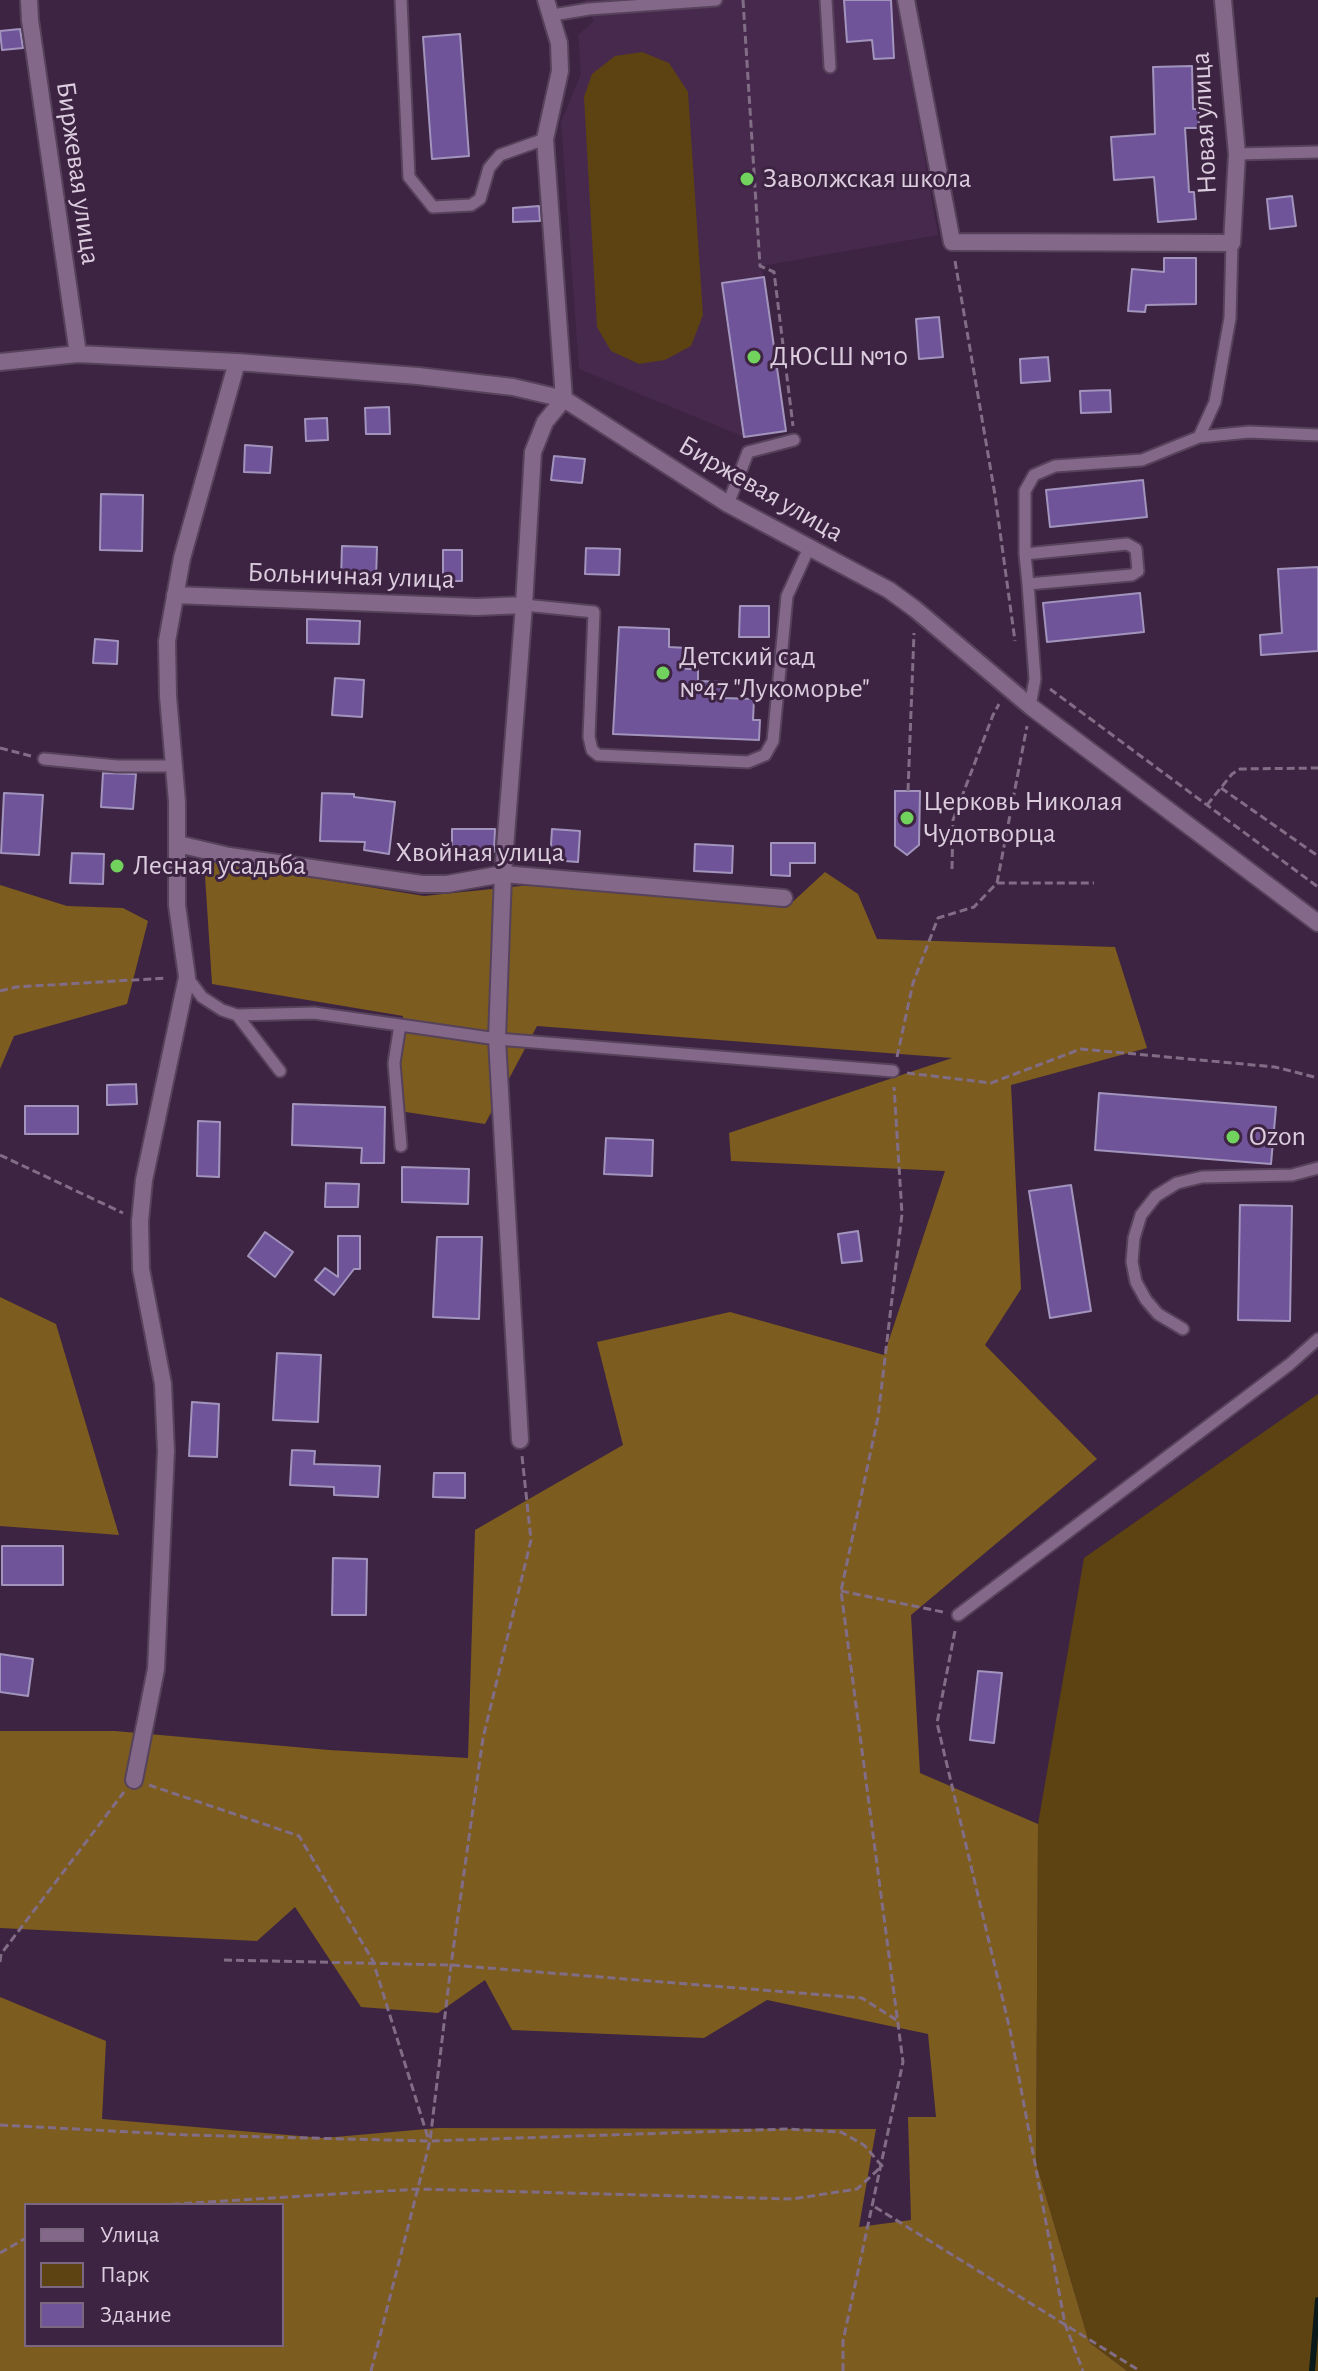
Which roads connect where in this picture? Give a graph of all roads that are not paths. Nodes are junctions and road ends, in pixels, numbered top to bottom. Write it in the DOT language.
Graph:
graph roads {
  1 [pos="29,0"];
  2 [pos="401,0"];
  3 [pos="716,0"];
  4 [pos="826,0"];
  5 [pos="906,0"];
  6 [pos="1223,0"];
  7 [pos="607,4"];
  8 [pos="549,8"];
  9 [pos="830,67"];
  10 [pos="545,139"];
  11 [pos="1318,152"];
  12 [pos="1237,154"];
  13 [pos="1232,243"];
  14 [pos="78,354"];
  15 [pos="0,362"];
  16 [pos="237,362"];
  17 [pos="564,399"];
  18 [pos="1318,435"];
  19 [pos="1199,437"];
  20 [pos="794,440"];
  21 [pos="728,504"];
  22 [pos="809,548"];
  23 [pos="1025,554"];
  24 [pos="1028,584"];
  25 [pos="175,595"];
  26 [pos="524,605"];
  27 [pos="1030,706"];
  28 [pos="44,759"];
  29 [pos="175,766"];
  30 [pos="178,844"];
  31 [pos="503,874"];
  32 [pos="784,898"];
  33 [pos="1318,923"];
  34 [pos="187,977"];
  35 [pos="237,1015"];
  36 [pos="400,1025"];
  37 [pos="497,1039"];
  38 [pos="280,1071"];
  39 [pos="893,1071"];
  40 [pos="401,1146"];
  41 [pos="1318,1168"];
  42 [pos="1183,1329"];
  43 [pos="1318,1339"];
  44 [pos="520,1440"];
  45 [pos="958,1615"];
  46 [pos="134,1780"];
  1 -- 14 [label="street, Биржевая улица"];
  2 -- 10 [label="lane"];
  3 -- 7 [label="lane"];
  4 -- 9 [label="lane"];
  5 -- 13 [label="street"];
  6 -- 12 [label="street, Новая улица"];
  7 -- 8 [label="lane"];
  8 -- 10 [label="street"];
  10 -- 17 [label="street"];
  11 -- 12 [label="lane"];
  12 -- 13 [label="street, Новая улица"];
  13 -- 19 [label="lane"];
  14 -- 15 [label="street, Биржевая улица"];
  14 -- 16 [label="street, Биржевая улица"];
  16 -- 17 [label="street, Биржевая улица"];
  16 -- 25 [label="street"];
  17 -- 21 [label="street, Биржевая улица"];
  17 -- 26 [label="street"];
  18 -- 19 [label="lane"];
  19 -- 23 [label="lane"];
  20 -- 21 [label="lane"];
  21 -- 22 [label="street, Биржевая улица"];
  22 -- 26 [label="lane"];
  22 -- 27 [label="street, Биржевая улица"];
  23 -- 24 [label="lane"];
  23 -- 24 [label="lane"];
  24 -- 27 [label="lane"];
  25 -- 26 [label="street, Больничная улица"];
  25 -- 29 [label="street"];
  26 -- 31 [label="street"];
  27 -- 33 [label="street, Биржевая улица"];
  28 -- 29 [label="lane"];
  29 -- 30 [label="street"];
  30 -- 31 [label="street, Хвойная улица"];
  30 -- 34 [label="street"];
  31 -- 32 [label="street, Хвойная улица"];
  31 -- 37 [label="street"];
  34 -- 35 [label="lane"];
  34 -- 46 [label="street"];
  35 -- 36 [label="lane"];
  35 -- 38 [label="lane"];
  36 -- 37 [label="lane"];
  36 -- 40 [label="lane"];
  37 -- 39 [label="lane"];
  37 -- 44 [label="street"];
  41 -- 42 [label="lane"];
  43 -- 45 [label="lane"];
}
